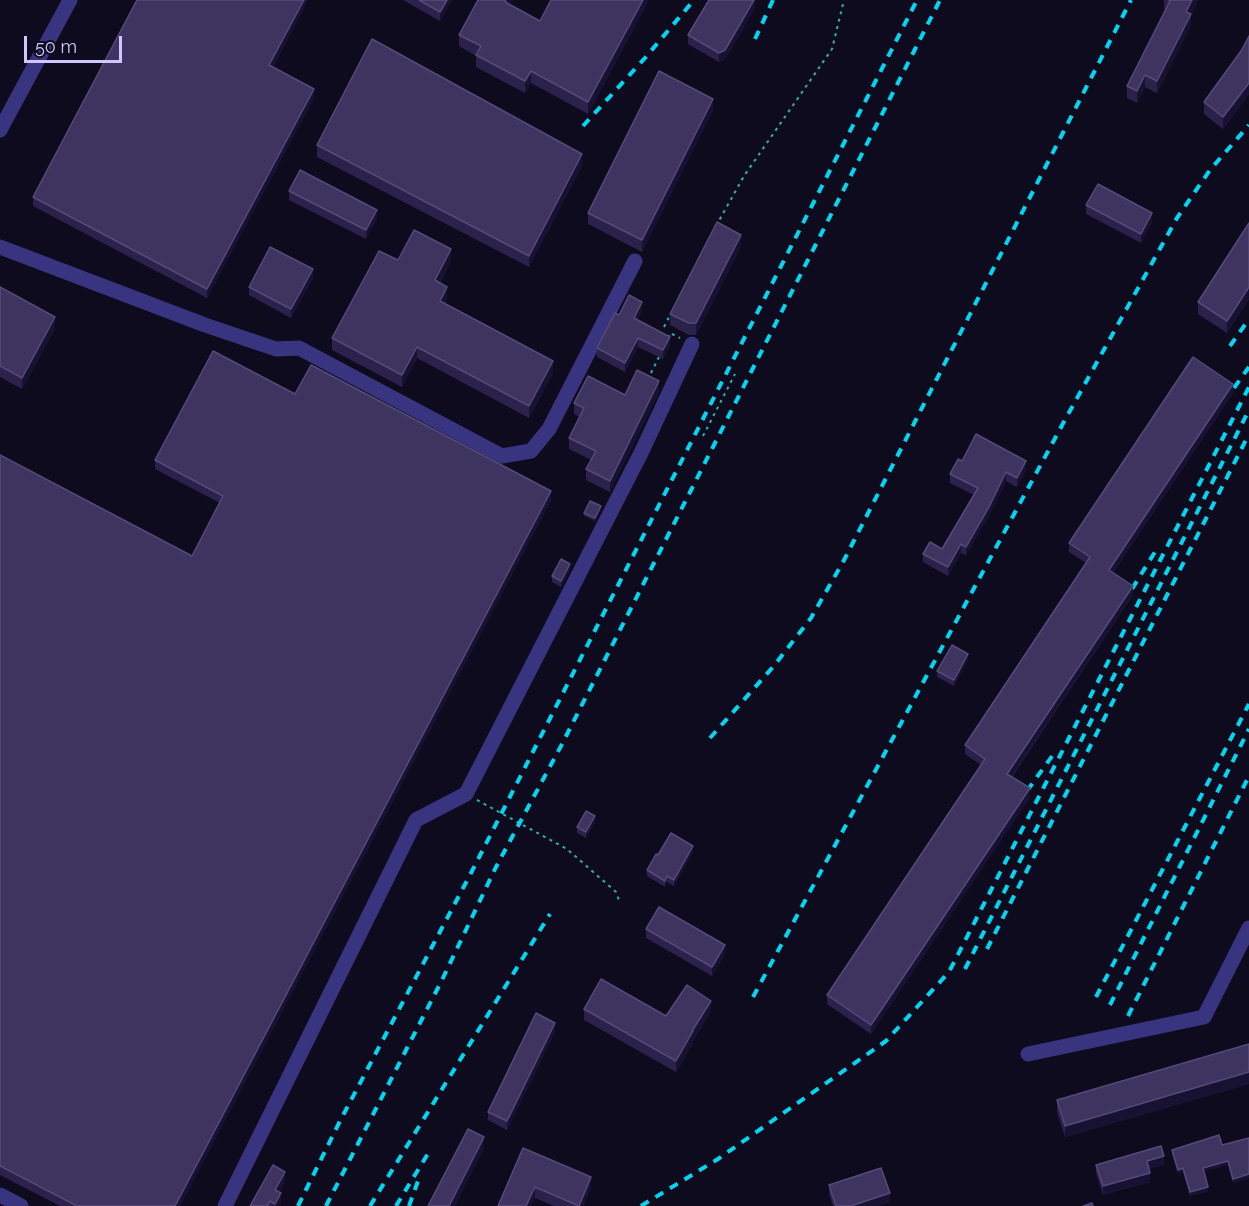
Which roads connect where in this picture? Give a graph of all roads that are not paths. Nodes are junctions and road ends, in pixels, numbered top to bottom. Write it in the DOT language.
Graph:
graph roads {
  1 [pos="70,0"];
  2 [pos="0,130"];
  3 [pos="0,247"];
  4 [pos="635,261"];
  5 [pos="692,344"];
  6 [pos="1249,928"];
  7 [pos="1028,1054"];
  8 [pos="0,1196"];
  9 [pos="226,1202"];
  10 [pos="21,1206"];
  1 -- 2 [label="street"];
  3 -- 4 [label="street"];
  5 -- 9 [label="street"];
  6 -- 7 [label="street"];
  8 -- 10 [label="street"];
}
